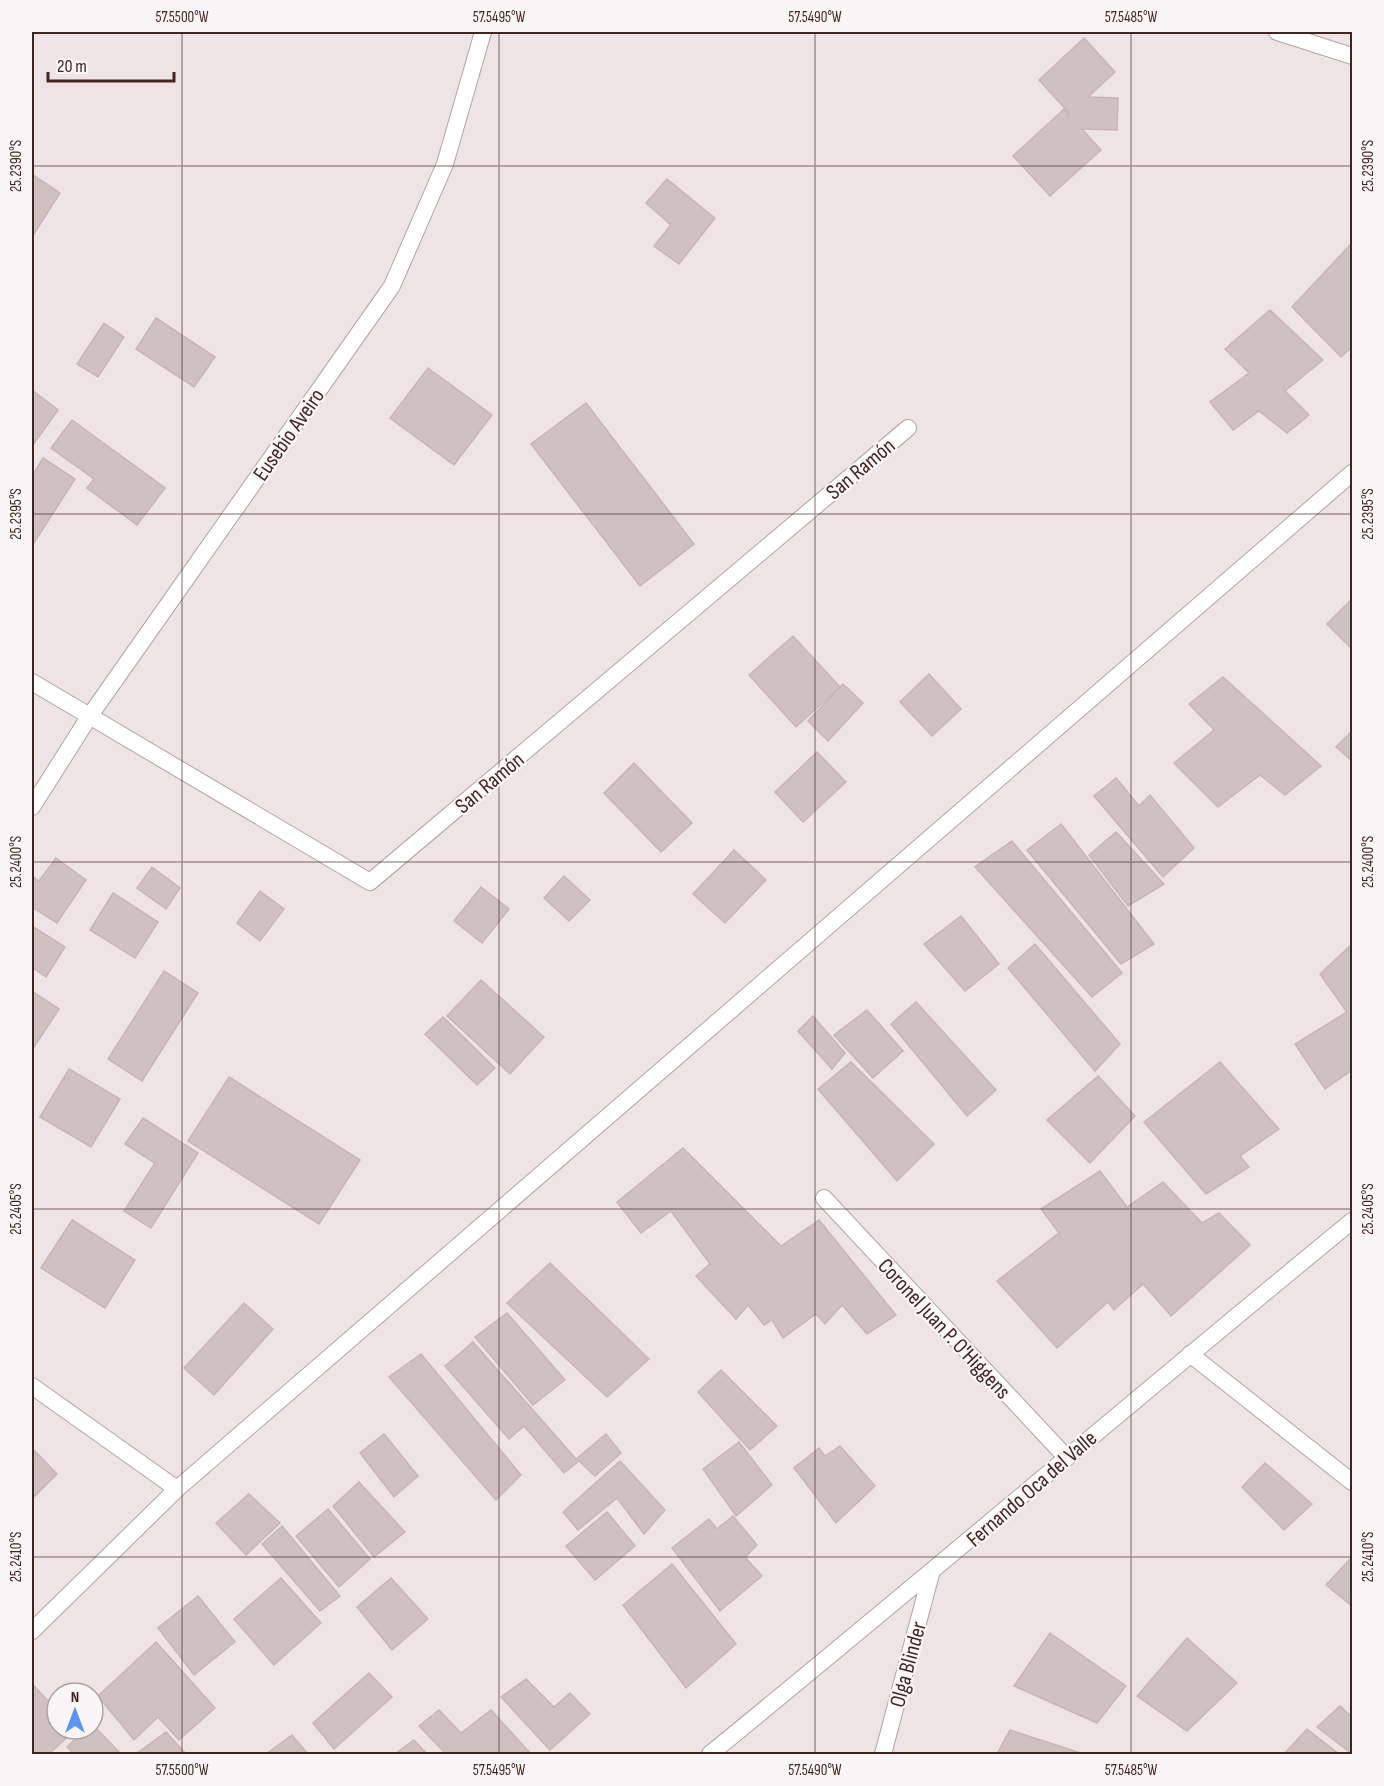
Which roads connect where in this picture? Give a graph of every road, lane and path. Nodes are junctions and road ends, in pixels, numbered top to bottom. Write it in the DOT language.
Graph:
graph roads {
  1 [pos="483,32"];
  2 [pos="1277,32"];
  3 [pos="1353,56"];
  4 [pos="908,428"];
  5 [pos="1353,473"];
  6 [pos="32,682"];
  7 [pos="89,717"];
  8 [pos="32,807"];
  9 [pos="824,1198"];
  10 [pos="1353,1221"];
  11 [pos="1190,1354"];
  12 [pos="32,1386"];
  13 [pos="1066,1457"];
  14 [pos="1353,1482"];
  15 [pos="177,1489"];
  16 [pos="931,1574"];
  17 [pos="32,1630"];
  18 [pos="711,1755"];
  19 [pos="883,1755"];
  1 -- 7 [label="street, Eusebio Aveiro"];
  2 -- 3 [label="street"];
  4 -- 7 [label="street, San Ramón"];
  5 -- 15 [label="street"];
  6 -- 7 [label="street, San Ramón"];
  7 -- 8 [label="street, Eusebio Aveiro"];
  9 -- 13 [label="street, Coronel Juan P. O'Higgens"];
  10 -- 11 [label="street, Fernando Oca del Valle"];
  11 -- 13 [label="street, Fernando Oca del Valle"];
  11 -- 14 [label="street"];
  12 -- 15 [label="street"];
  13 -- 16 [label="street, Fernando Oca del Valle"];
  15 -- 17 [label="street"];
  16 -- 18 [label="street, Fernando Oca del Valle"];
  16 -- 19 [label="street, Olga Blinder"];
}
